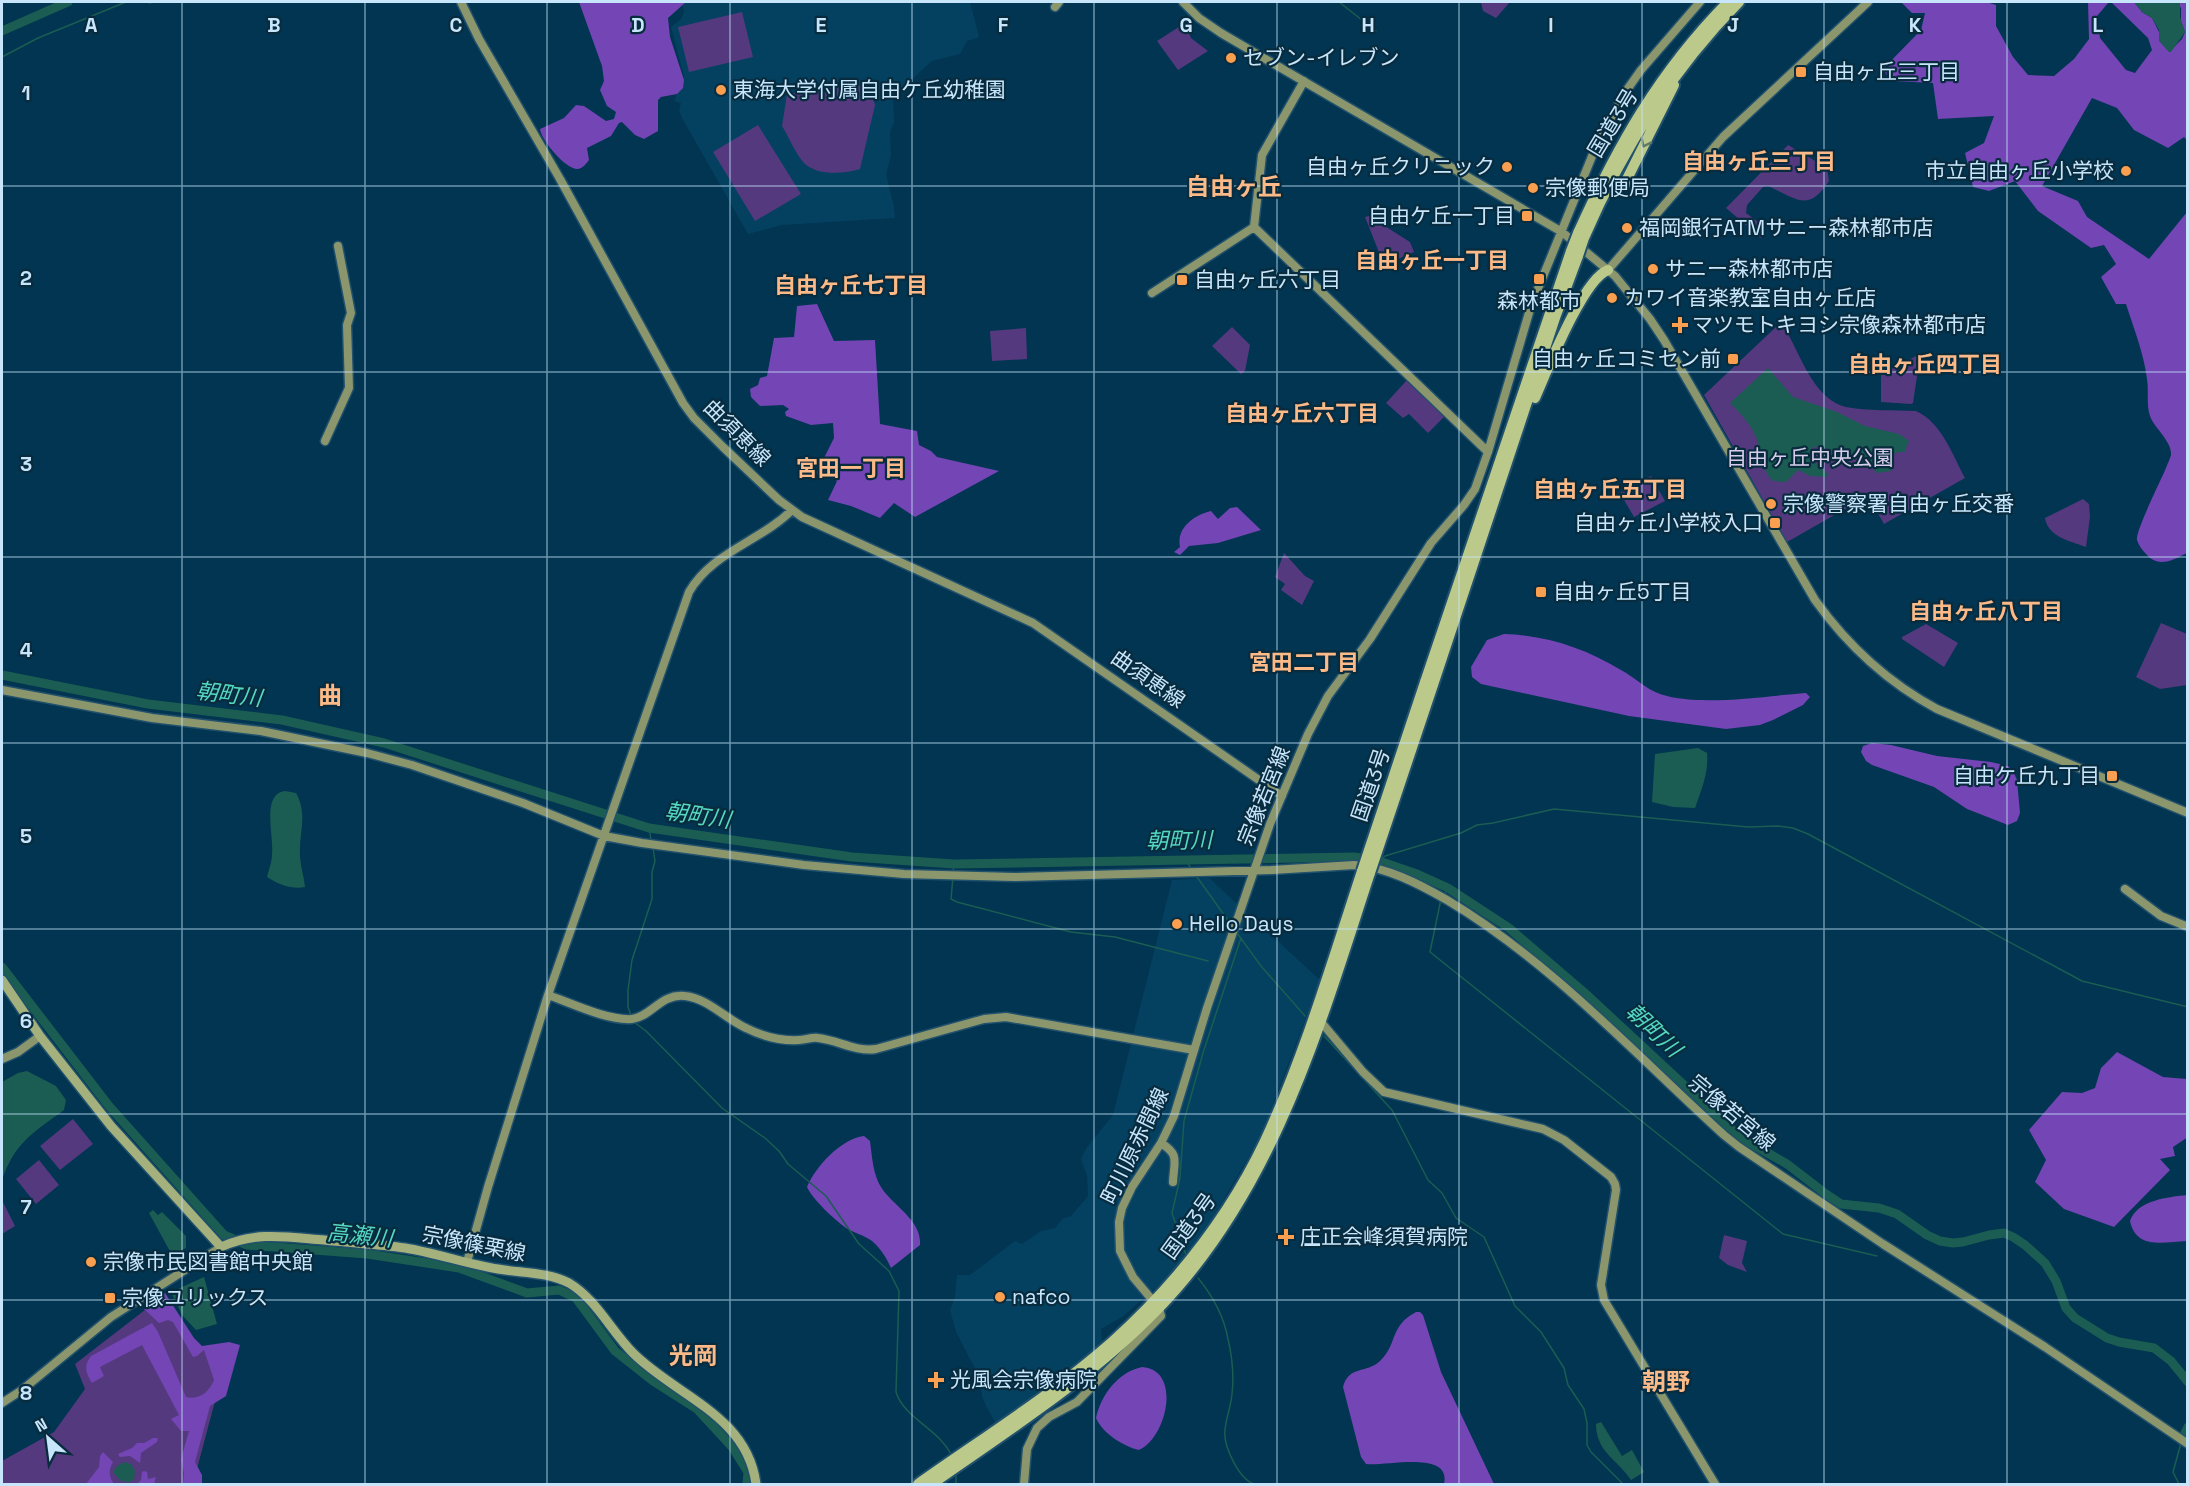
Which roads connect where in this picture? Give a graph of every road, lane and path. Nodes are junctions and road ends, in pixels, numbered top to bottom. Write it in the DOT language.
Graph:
graph roads {
  1 [pos="461,2"];
  2 [pos="1183,2"];
  3 [pos="1700,2"];
  4 [pos="1728,2"];
  5 [pos="1739,2"];
  6 [pos="1868,2"];
  7 [pos="1692,54"];
  8 [pos="1304,81"];
  9 [pos="1609,175"];
  10 [pos="1624,185"];
  11 [pos="1254,227"];
  12 [pos="1562,232"];
  13 [pos="338,246"];
  14 [pos="1575,253"];
  15 [pos="1608,270"];
  16 [pos="1152,293"];
  17 [pos="325,441"];
  18 [pos="1513,443"];
  19 [pos="1488,452"];
  20 [pos="792,510"];
  21 [pos="1429,683"];
  22 [pos="2,690"];
  23 [pos="1282,796"];
  24 [pos="2187,813"];
  25 [pos="604,836"];
  26 [pos="1253,870"];
  27 [pos="1366,872"];
  28 [pos="2125,889"];
  29 [pos="2187,927"];
  30 [pos="2,980"];
  31 [pos="548,995"];
  32 [pos="1321,1022"];
  33 [pos="40,1036"];
  34 [pos="1194,1050"];
  35 [pos="2,1059"];
  36 [pos="1161,1143"];
  37 [pos="1173,1182"];
  38 [pos="221,1248"];
  39 [pos="467,1262"];
  40 [pos="1156,1305"];
  41 [pos="2,1403"];
  42 [pos="2184,1442"];
  43 [pos="955,1463"];
  44 [pos="756,1485"];
  45 [pos="918,1485"];
  46 [pos="932,1485"];
  47 [pos="1024,1485"];
  48 [pos="1715,1485"];
  1 -- 20 [label="street, 曲須恵線"];
  2 -- 8 [label="street"];
  3 -- 12 [label="street"];
  4 -- 9 [label="highway, 国道3号"];
  5 -- 7 [label="highway, 国道3号"];
  6 -- 15 [label="street"];
  7 -- 9 [label="highway, 国道3号"];
  7 -- 10 [label="highway, one-way"];
  8 -- 11 [label="street"];
  8 -- 12 [label="street"];
  9 -- 14 [label="highway, 国道3号, bridge"];
  11 -- 16 [label="street"];
  11 -- 19 [label="street"];
  12 -- 15 [label="street"];
  12 -- 19 [label="street, 宗像若宮線"];
  13 -- 17 [label="street"];
  14 -- 18 [label="highway, 国道3号"];
  14 -- 21 [label="highway, 国道3号"];
  15 -- 18 [label="highway"];
  15 -- 24 [label="street"];
  18 -- 21 [label="highway, 国道3号"];
  19 -- 23 [label="street, 宗像若宮線"];
  20 -- 23 [label="street, 曲須恵線"];
  20 -- 25 [label="street"];
  21 -- 27 [label="highway, 国道3号, bridge"];
  22 -- 25 [label="street"];
  23 -- 26 [label="street, 宗像若宮線"];
  25 -- 26 [label="street"];
  25 -- 31 [label="street"];
  26 -- 34 [label="street, 町川原赤間線"];
  26 -- 42 [label="street, 宗像若宮線"];
  27 -- 32 [label="highway, 国道3号"];
  27 -- 40 [label="highway, 国道3号"];
  28 -- 29 [label="street"];
  30 -- 33 [label="main road"];
  31 -- 34 [label="street"];
  31 -- 39 [label="street"];
  32 -- 40 [label="highway, 国道3号"];
  32 -- 48 [label="street"];
  33 -- 35 [label="street"];
  33 -- 38 [label="main road"];
  34 -- 36 [label="street, 町川原赤間線"];
  36 -- 37 [label="street"];
  36 -- 40 [label="street, 町川原赤間線"];
  38 -- 39 [label="main road, 宗像篠栗線"];
  38 -- 41 [label="street"];
  39 -- 44 [label="main road, 宗像篠栗線"];
  40 -- 43 [label="highway, 国道3号"];
  40 -- 47 [label="street"];
  43 -- 45 [label="highway, 国道3号"];
  43 -- 46 [label="highway, 国道3号"];
}
